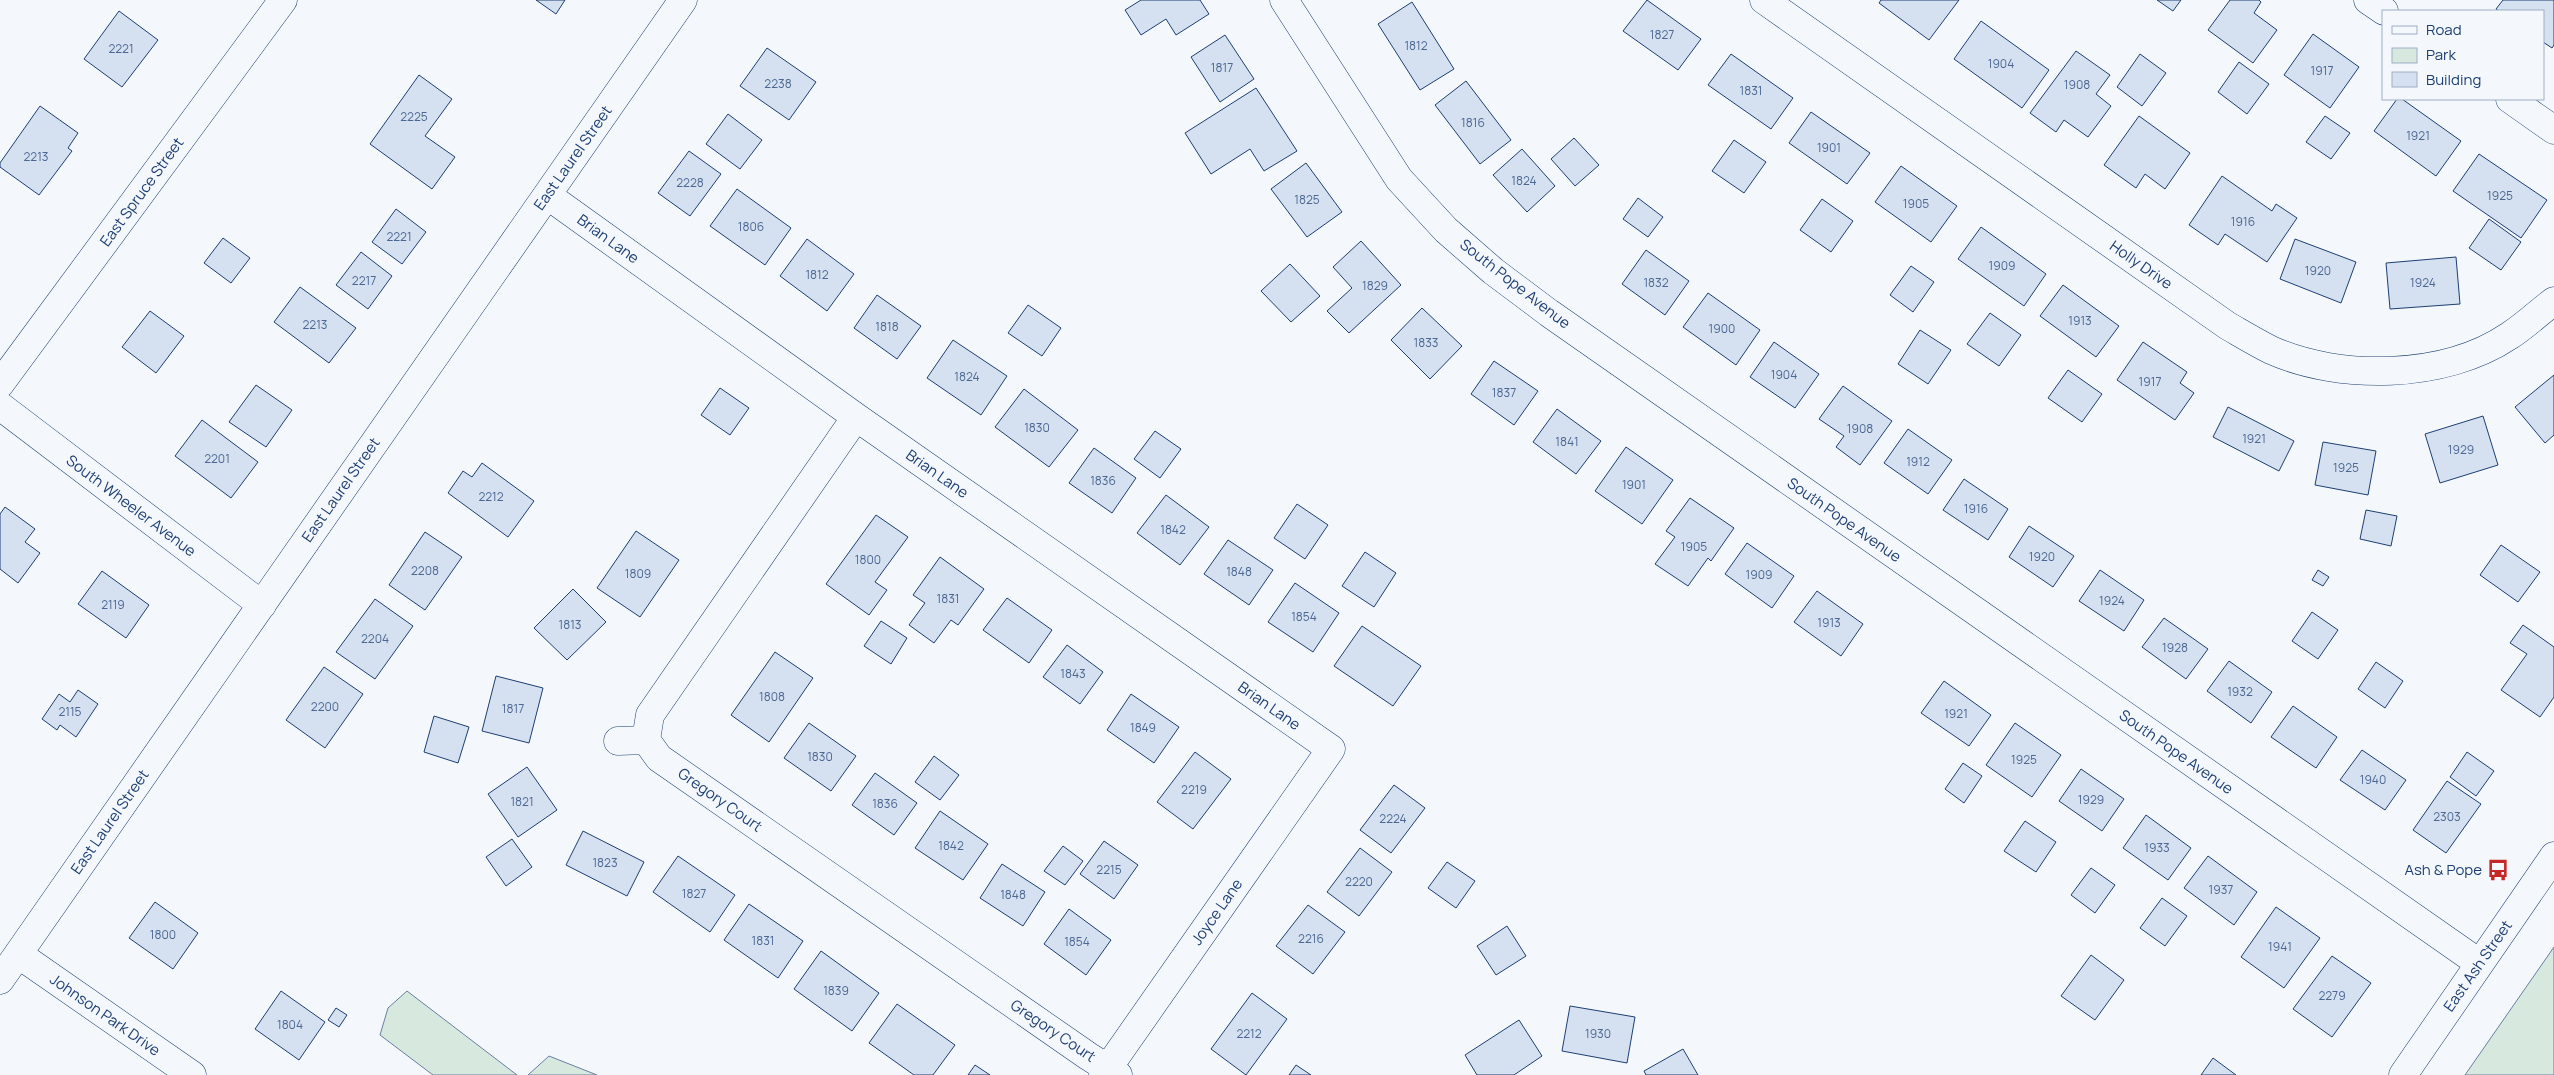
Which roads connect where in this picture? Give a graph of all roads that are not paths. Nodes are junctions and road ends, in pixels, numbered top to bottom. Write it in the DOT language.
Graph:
graph roads {
  1 [pos="283,0"];
  2 [pos="682,0"];
  3 [pos="1284,0"];
  4 [pos="1764,0"];
  5 [pos="2368,0"];
  6 [pos="2383,10"];
  7 [pos="2511,100"];
  8 [pos="2554,130"];
  9 [pos="547,195"];
  10 [pos="2554,301"];
  11 [pos="0,384"];
  12 [pos="0,406"];
  13 [pos="856,417"];
  14 [pos="262,604"];
  15 [pos="646,740"];
  16 [pos="618,741"];
  17 [pos="1331,750"];
  18 [pos="2554,856"];
  19 [pos="18,954"];
  20 [pos="2480,963"];
  21 [pos="0,980"];
  22 [pos="1110,1073"];
  23 [pos="192,1075"];
  24 [pos="2403,1075"];
  1 -- 11 [label="street, East Spruce Street"];
  2 -- 9 [label="street, East Laurel Street"];
  3 -- 20 [label="street, South Pope Avenue"];
  4 -- 10 [label="street, Holly Drive"];
  5 -- 6 [label="street"];
  7 -- 8 [label="street"];
  9 -- 13 [label="street, Brian Lane"];
  9 -- 14 [label="street, East Laurel Street"];
  12 -- 14 [label="street, South Wheeler Avenue"];
  13 -- 15 [label="street"];
  13 -- 17 [label="street, Brian Lane"];
  14 -- 19 [label="street, East Laurel Street"];
  15 -- 16 [label="street"];
  15 -- 22 [label="street, Gregory Court"];
  17 -- 22 [label="street, Joyce Lane"];
  18 -- 20 [label="street, East Ash Street"];
  19 -- 21 [label="street, East Laurel Street"];
  19 -- 23 [label="street, Johnson Park Drive"];
  20 -- 24 [label="street, East Ash Street"];
}
